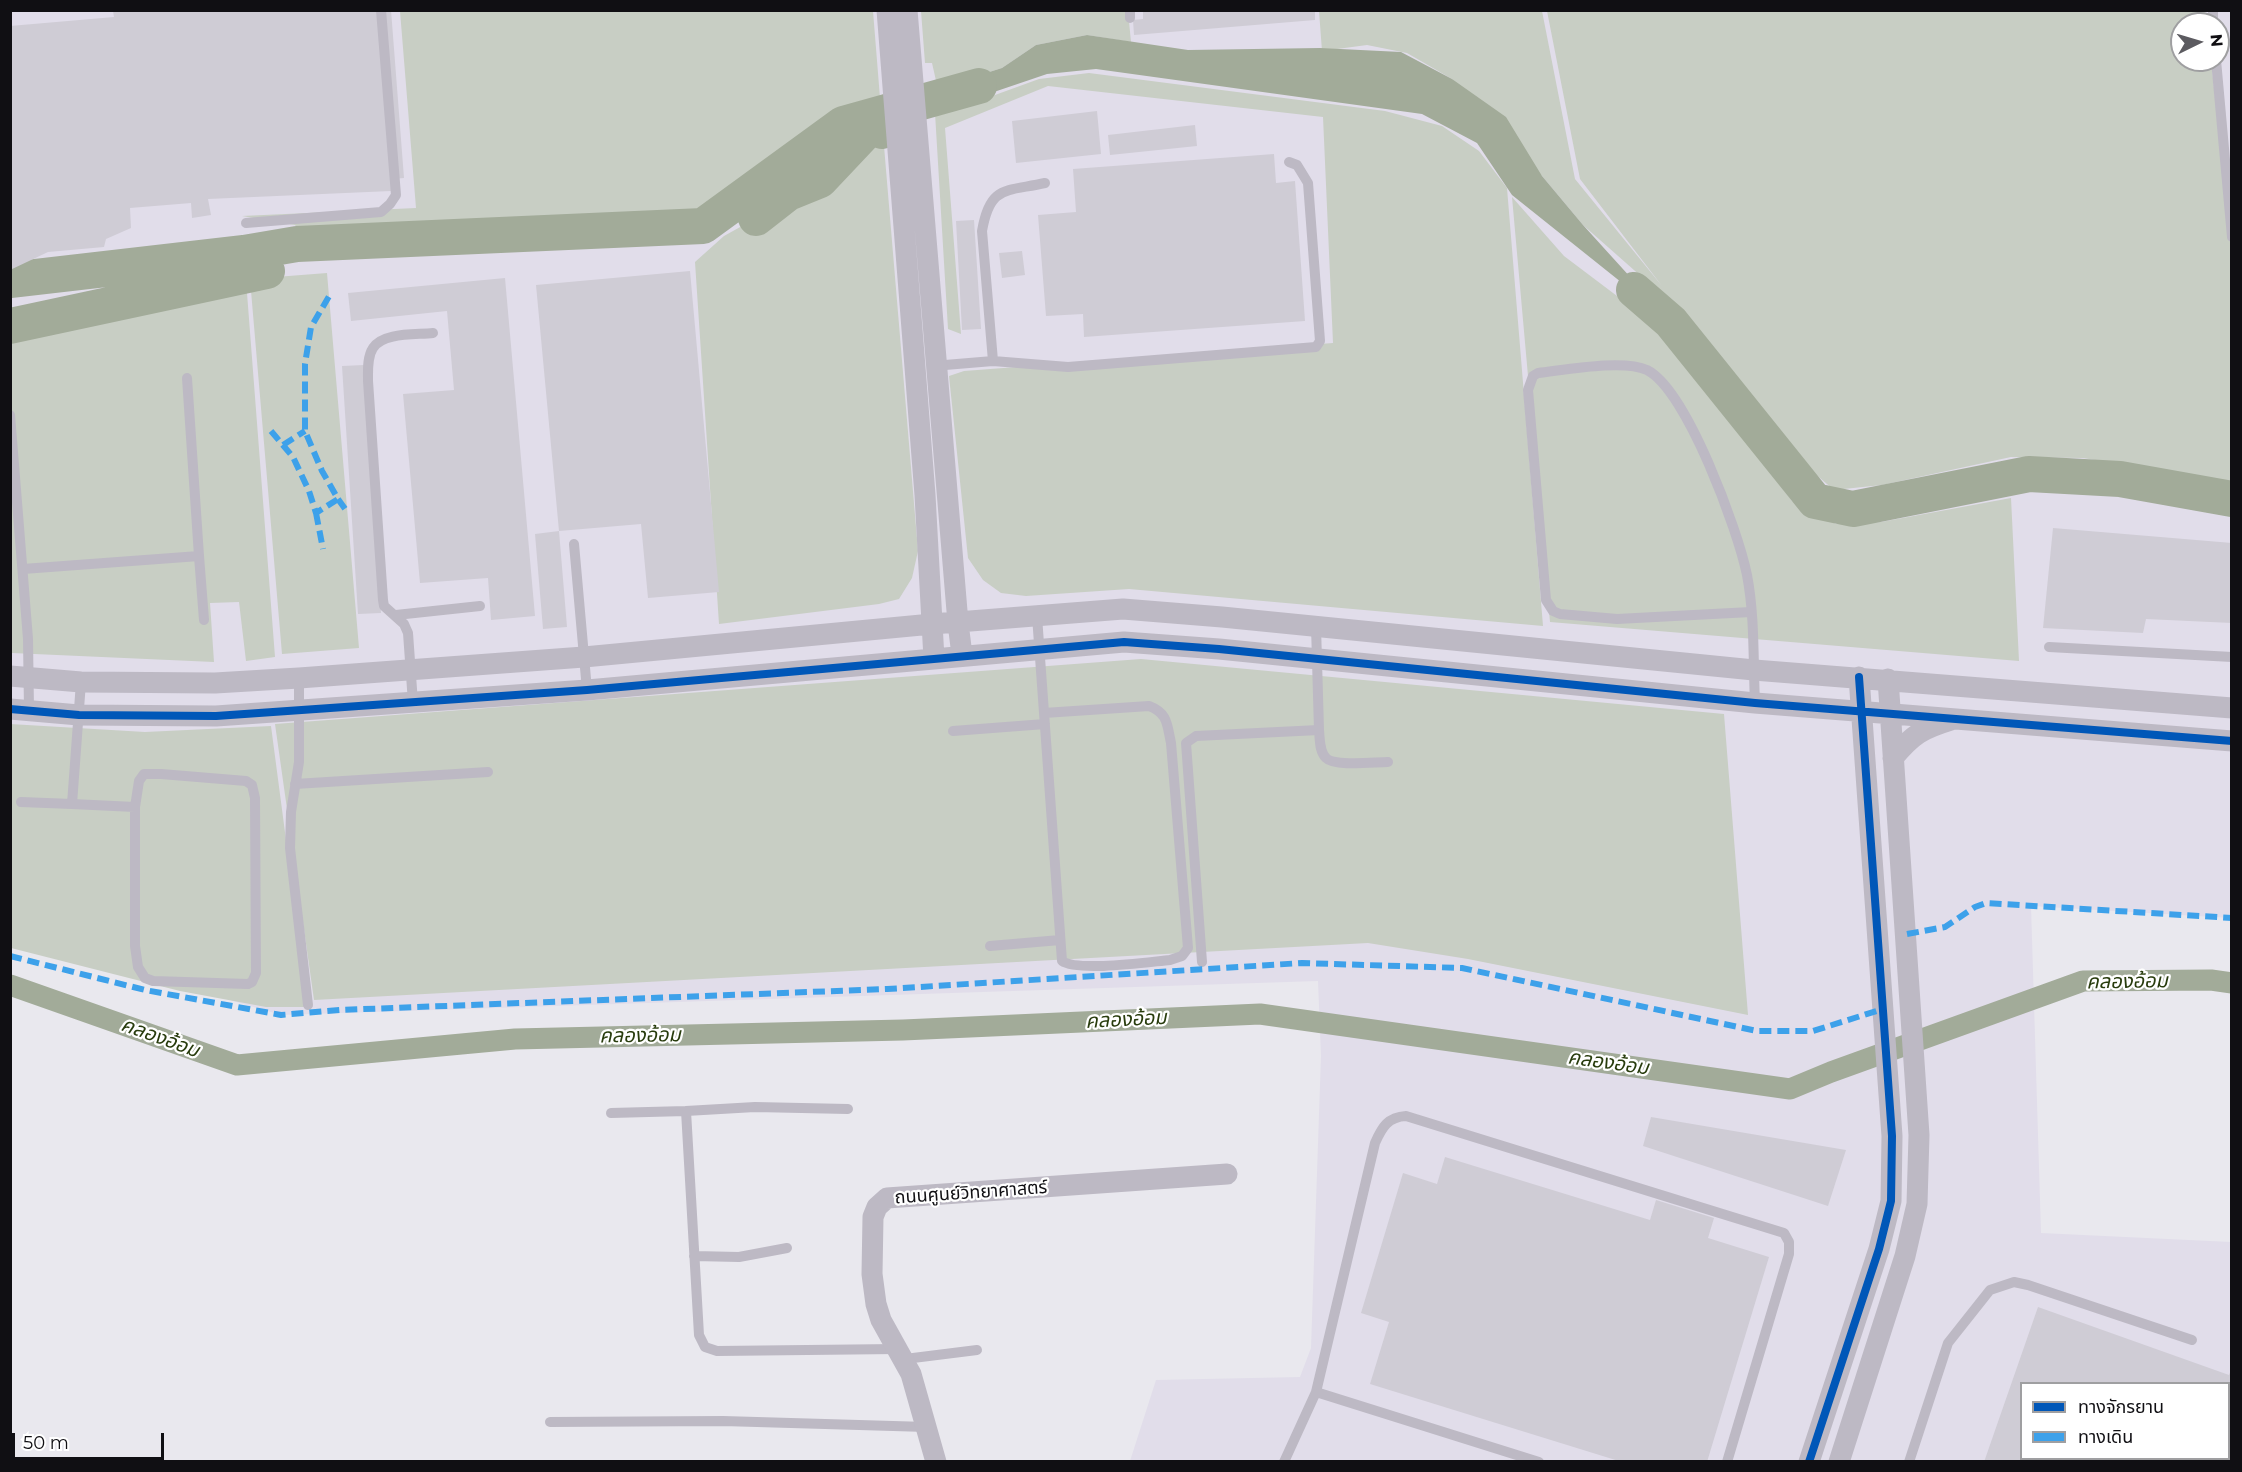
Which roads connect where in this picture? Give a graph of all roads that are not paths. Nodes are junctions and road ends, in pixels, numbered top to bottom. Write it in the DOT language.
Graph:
graph roads {
  1 [pos="381,10"];
  2 [pos="887,10"];
  3 [pos="908,10"];
  4 [pos="2217,72"];
  5 [pos="903,85"];
  6 [pos="909,146"];
  7 [pos="1289,162"];
  8 [pos="1045,183"];
  9 [pos="246,223"];
  10 [pos="2232,237"];
  11 [pos="433,333"];
  12 [pos="993,361"];
  13 [pos="938,365"];
  14 [pos="915,367"];
  15 [pos="187,378"];
  16 [pos="10,415"];
  17 [pos="574,544"];
  18 [pos="200,556"];
  19 [pos="23,569"];
  20 [pos="480,606"];
  21 [pos="1751,612"];
  22 [pos="396,615"];
  23 [pos="1036,616"];
  24 [pos="204,620"];
  25 [pos="958,623"];
  26 [pos="932,624"];
  27 [pos="1316,626"];
  28 [pos="2049,647"];
  29 [pos="1040,649"];
  30 [pos="962,655"];
  31 [pos="584,657"];
  32 [pos="2232,657"];
  33 [pos="934,659"];
  34 [pos="1317,659"];
  35 [pos="410,670"];
  36 [pos="1754,670"];
  37 [pos="20,677"];
  38 [pos="1858,677"];
  39 [pos="299,678"];
  40 [pos="1888,679"];
  41 [pos="81,682"];
  42 [pos="587,690"];
  43 [pos="414,703"];
  44 [pos="1755,703"];
  45 [pos="1815,706"];
  46 [pos="2232,708"];
  47 [pos="20,710"];
  48 [pos="1862,710"];
  49 [pos="300,711"];
  50 [pos="1890,712"];
  51 [pos="79,715"];
  52 [pos="1958,718"];
  53 [pos="1045,719"];
  54 [pos="1319,730"];
  55 [pos="953,731"];
  56 [pos="2232,741"];
  57 [pos="1893,758"];
  58 [pos="1866,760"];
  59 [pos="1388,762"];
  60 [pos="488,772"];
  61 [pos="295,784"];
  62 [pos="21,802"];
  63 [pos="72,804"];
  64 [pos="135,807"];
  65 [pos="1060,940"];
  66 [pos="990,946"];
  67 [pos="1202,962"];
  68 [pos="308,1005"];
  69 [pos="848,1109"];
  70 [pos="686,1111"];
  71 [pos="612,1113"];
  72 [pos="1227,1174"];
  73 [pos="787,1248"];
  74 [pos="694,1256"];
  75 [pos="2192,1340"];
  76 [pos="977,1350"];
  77 [pos="901,1354"];
  78 [pos="1316,1392"];
  79 [pos="550,1422"];
  80 [pos="927,1427"];
  81 [pos="936,1461"];
  82 [pos="1284,1461"];
  83 [pos="1539,1461"];
  84 [pos="1727,1461"];
  85 [pos="1809,1461"];
  86 [pos="1839,1461"];
  87 [pos="1909,1461"];
  1 -- 9 [label="lane"];
  2 -- 5 [label="street"];
  3 -- 5 [label="street"];
  4 -- 10 [label="lane"];
  5 -- 6 [label="street"];
  6 -- 13 [label="street"];
  6 -- 14 [label="street"];
  7 -- 12 [label="lane"];
  8 -- 12 [label="lane"];
  11 -- 22 [label="lane"];
  12 -- 13 [label="lane"];
  13 -- 14 [label="lane"];
  13 -- 25 [label="street"];
  14 -- 26 [label="street"];
  15 -- 18 [label="lane"];
  16 -- 19 [label="lane"];
  17 -- 31 [label="lane"];
  18 -- 19 [label="lane"];
  18 -- 24 [label="lane"];
  19 -- 37 [label="lane"];
  20 -- 22 [label="lane"];
  21 -- 21 [label="lane"];
  21 -- 36 [label="lane"];
  22 -- 35 [label="lane"];
  23 -- 25 [label="street"];
  23 -- 27 [label="street"];
  23 -- 29 [label="lane"];
  25 -- 26 [label="street"];
  25 -- 30 [label="street"];
  26 -- 31 [label="street"];
  26 -- 33 [label="street"];
  27 -- 34 [label="lane"];
  27 -- 36 [label="street"];
  28 -- 32 [label="lane"];
  29 -- 30 [label="street"];
  29 -- 34 [label="street"];
  29 -- 53 [label="lane"];
  30 -- 33 [label="street"];
  31 -- 35 [label="street"];
  31 -- 42 [label="lane"];
  33 -- 42 [label="street"];
  34 -- 44 [label="street"];
  34 -- 54 [label="lane"];
  35 -- 39 [label="street"];
  35 -- 43 [label="lane"];
  36 -- 38 [label="street"];
  36 -- 44 [label="lane"];
  37 -- 41 [label="street"];
  37 -- 47 [label="lane"];
  38 -- 40 [label="street"];
  38 -- 48 [label="street"];
  39 -- 41 [label="street"];
  39 -- 49 [label="lane"];
  40 -- 46 [label="street"];
  40 -- 50 [label="street"];
  41 -- 51 [label="lane"];
  42 -- 43 [label="street"];
  43 -- 49 [label="street"];
  44 -- 45 [label="street"];
  45 -- 48 [label="street"];
  45 -- 58 [label="street"];
  47 -- 51 [label="street"];
  48 -- 50 [label="street"];
  48 -- 58 [label="street"];
  49 -- 51 [label="street"];
  49 -- 61 [label="lane"];
  50 -- 52 [label="street"];
  50 -- 57 [label="street"];
  51 -- 63 [label="lane"];
  52 -- 56 [label="street"];
  52 -- 57 [label="street"];
  53 -- 55 [label="lane"];
  53 -- 65 [label="lane"];
  53 -- 65 [label="lane"];
  54 -- 59 [label="lane"];
  54 -- 67 [label="lane"];
  57 -- 86 [label="street"];
  58 -- 85 [label="street"];
  60 -- 61 [label="lane"];
  61 -- 68 [label="lane"];
  62 -- 63 [label="lane"];
  63 -- 64 [label="lane"];
  64 -- 64 [label="lane"];
  65 -- 66 [label="lane"];
  69 -- 70 [label="lane"];
  70 -- 71 [label="lane"];
  70 -- 74 [label="lane"];
  72 -- 77 [label="street, ถนนศูนย์วิทยาศาสตร์"];
  73 -- 74 [label="lane"];
  74 -- 77 [label="lane"];
  75 -- 87 [label="lane"];
  76 -- 77 [label="lane"];
  77 -- 80 [label="street, ถนนศูนย์วิทยาศาสตร์"];
  78 -- 82 [label="lane"];
  78 -- 83 [label="lane"];
  78 -- 84 [label="lane"];
  79 -- 80 [label="lane"];
  80 -- 81 [label="street, ถนนศูนย์วิทยาศาสตร์"];
}
